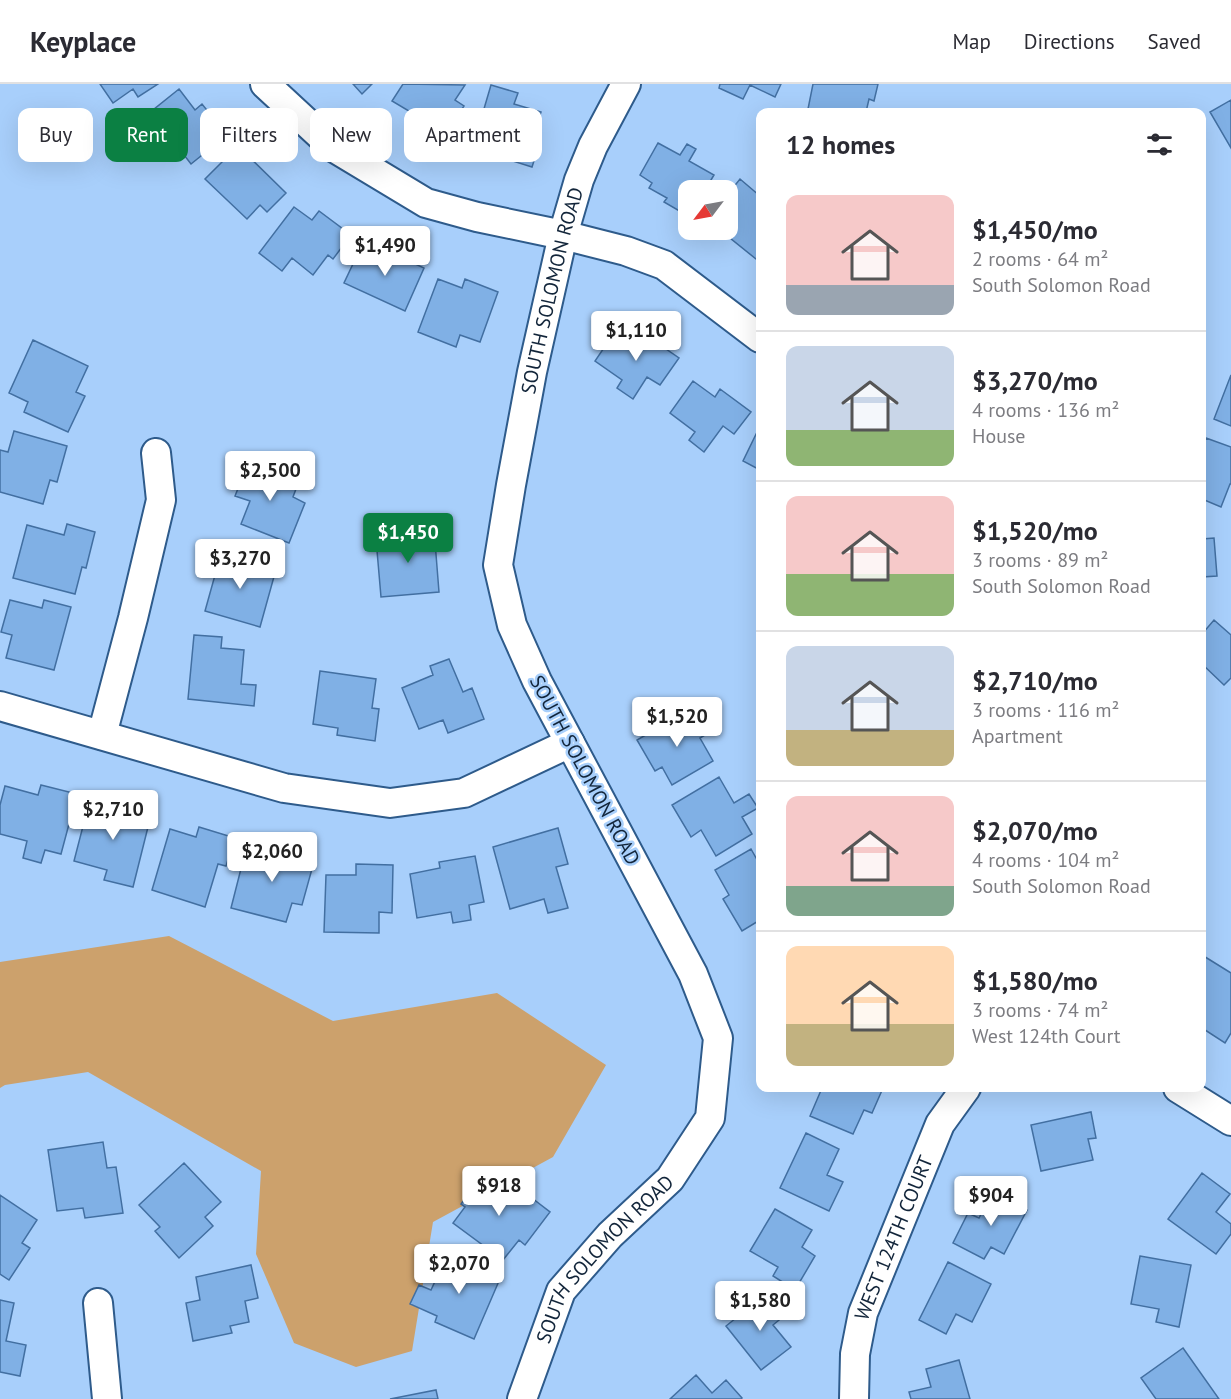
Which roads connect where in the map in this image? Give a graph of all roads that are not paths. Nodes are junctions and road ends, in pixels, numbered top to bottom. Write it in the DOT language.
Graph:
graph roads {
  1 [pos="265,84"];
  2 [pos="626,84"];
  3 [pos="563,235"];
  4 [pos="756,335"];
  5 [pos="156,453"];
  6 [pos="0,706"];
  7 [pos="102,735"];
  8 [pos="570,742"];
  9 [pos="963,1092"];
  10 [pos="1185,1092"];
  11 [pos="1231,1121"];
  12 [pos="98,1303"];
  13 [pos="107,1399"];
  14 [pos="522,1399"];
  15 [pos="854,1399"];
  1 -- 3 [label="street"];
  2 -- 3 [label="street, SOUTH SOLOMON ROAD"];
  3 -- 4 [label="street"];
  3 -- 8 [label="street, SOUTH SOLOMON ROAD"];
  5 -- 7 [label="street"];
  6 -- 7 [label="street"];
  7 -- 8 [label="street"];
  8 -- 14 [label="street, SOUTH SOLOMON ROAD"];
  9 -- 15 [label="street, WEST 124TH COURT"];
  10 -- 11 [label="street"];
  12 -- 13 [label="street"];
}
